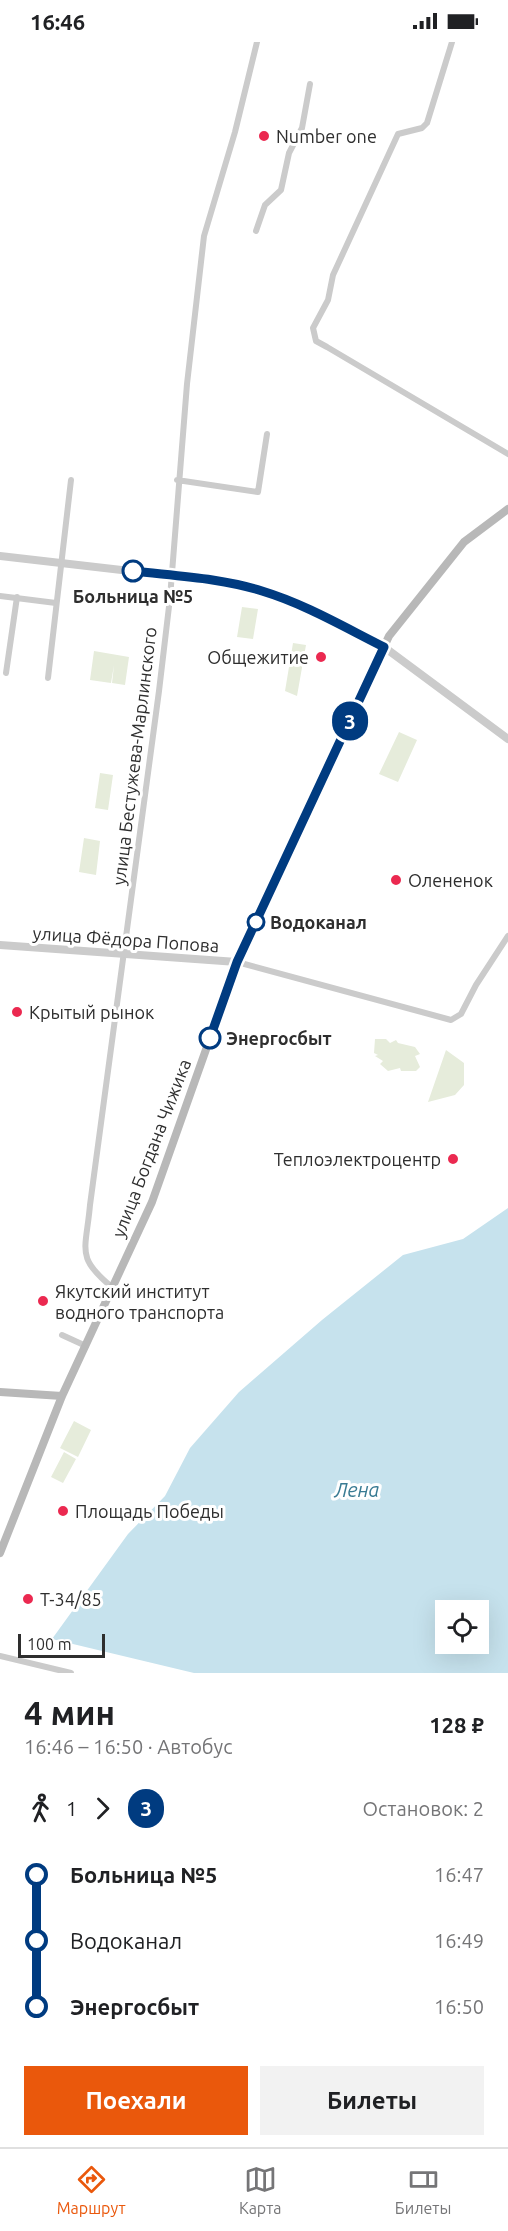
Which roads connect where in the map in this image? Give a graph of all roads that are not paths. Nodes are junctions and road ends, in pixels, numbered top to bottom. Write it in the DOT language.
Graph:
graph roads {
  1 [pos="257,42"];
  2 [pos="452,42"];
  3 [pos="310,84"];
  4 [pos="256,231"];
  5 [pos="267,434"];
  6 [pos="508,454"];
  7 [pos="71,480"];
  8 [pos="177,480"];
  9 [pos="508,508"];
  10 [pos="0,556"];
  11 [pos="61,562"];
  12 [pos="171,575"];
  13 [pos="0,596"];
  14 [pos="17,597"];
  15 [pos="56,603"];
  16 [pos="384,647"];
  17 [pos="6,673"];
  18 [pos="48,678"];
  19 [pos="508,739"];
  20 [pos="508,936"];
  21 [pos="0,945"];
  22 [pos="122,954"];
  23 [pos="237,962"];
  24 [pos="113,1288"];
  25 [pos="62,1335"];
  26 [pos="86,1346"];
  27 [pos="0,1392"];
  28 [pos="62,1396"];
  29 [pos="0,1553"];
  30 [pos="0,1656"];
  31 [pos="71,1673"];
  1 -- 8 [label="street, улица Бестужева-Марлинского"];
  2 -- 6 [label="street"];
  3 -- 4 [label="street"];
  5 -- 8 [label="street"];
  7 -- 11 [label="street"];
  8 -- 12 [label="street, улица Бестужева-Марлинского"];
  9 -- 16 [label="main road, улица Богдана Чижика"];
  10 -- 11 [label="street"];
  11 -- 12 [label="street"];
  11 -- 15 [label="street"];
  12 -- 16 [label="street"];
  12 -- 22 [label="street, улица Бестужева-Марлинского"];
  13 -- 14 [label="street"];
  14 -- 15 [label="street"];
  14 -- 17 [label="street"];
  15 -- 18 [label="street"];
  16 -- 19 [label="street"];
  16 -- 23 [label="main road, улица Богдана Чижика"];
  20 -- 23 [label="street, улица Фёдора Попова"];
  21 -- 22 [label="street, улица Фёдора Попова"];
  22 -- 23 [label="street, улица Фёдора Попова"];
  22 -- 24 [label="street, улица Бестужева-Марлинского"];
  23 -- 24 [label="main road, улица Богдана Чижика"];
  24 -- 26 [label="main road, улица Богдана Чижика"];
  25 -- 26 [label="street"];
  26 -- 28 [label="main road, улица Богдана Чижика"];
  27 -- 28 [label="main road"];
  28 -- 29 [label="main road, улица Богдана Чижика"];
  30 -- 31 [label="street"];
}
